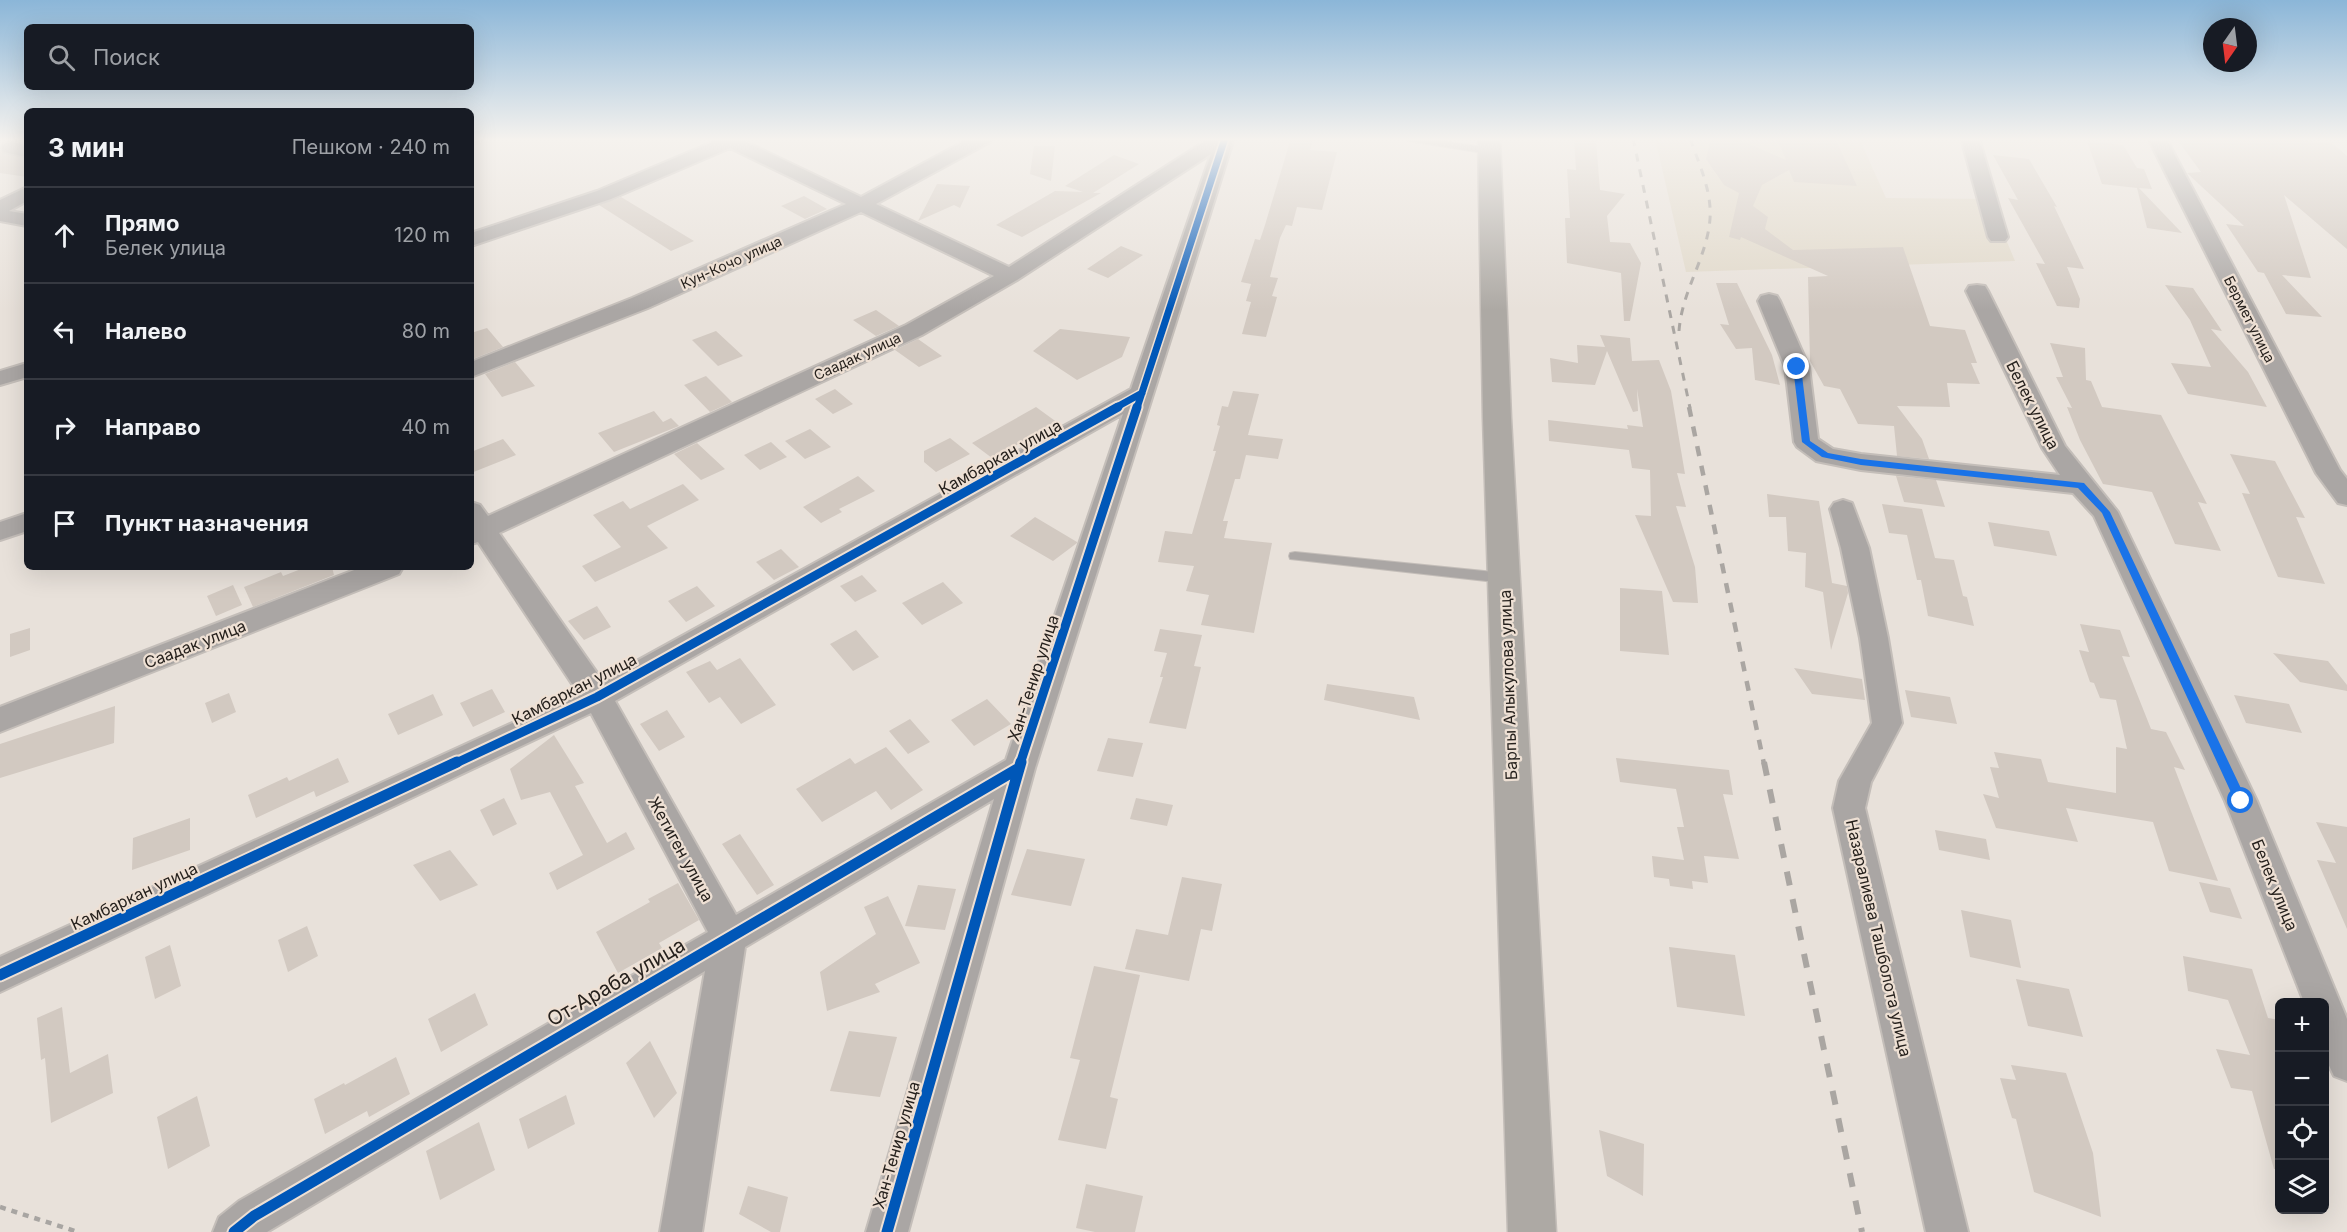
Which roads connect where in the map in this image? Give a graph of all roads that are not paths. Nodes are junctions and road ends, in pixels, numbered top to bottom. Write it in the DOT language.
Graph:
graph roads {
  1 [pos="23,195"];
  2 [pos="603,195"];
  3 [pos="842,195"];
  4 [pos="878,195"];
  5 [pos="1135,195"];
  6 [pos="1206,195"];
  7 [pos="1492,195"];
  8 [pos="1986,195"];
  9 [pos="2187,195"];
  10 [pos="860,205"];
  11 [pos="0,208"];
  12 [pos="0,215"];
  13 [pos="24,219"];
  14 [pos="1998,237"];
  15 [pos="474,239"];
  16 [pos="1010,276"];
  17 [pos="1977,291"];
  18 [pos="1769,301"];
  19 [pos="474,369"];
  20 [pos="24,371"];
  21 [pos="0,378"];
  22 [pos="1142,393"];
  23 [pos="2081,485"];
  24 [pos="2347,497"];
  25 [pos="1843,510"];
  26 [pos="24,523"];
  27 [pos="475,525"];
  28 [pos="0,531"];
  29 [pos="1295,556"];
  30 [pos="381,570"];
  31 [pos="1503,578"];
  32 [pos="597,697"];
  33 [pos="0,720"];
  34 [pos="1018,768"];
  35 [pos="729,936"];
  36 [pos="0,975"];
  37 [pos="2320,998"];
  38 [pos="2329,1018"];
  39 [pos="2347,1063"];
  40 [pos="234,1232"];
  41 [pos="681,1232"];
  42 [pos="887,1232"];
  43 [pos="1532,1232"];
  44 [pos="1947,1232"];
  1 -- 11 [label="street"];
  2 -- 15 [label="street"];
  3 -- 10 [label="street"];
  4 -- 10 [label="street, Кун-Кочо улица"];
  5 -- 16 [label="street, Саадак улица"];
  6 -- 22 [label="street, Хан-Тенир улица"];
  7 -- 31 [label="main road, Барпы Алыкулова улица"];
  8 -- 14 [label="street"];
  9 -- 24 [label="street, Бермет улица"];
  10 -- 16 [label="street"];
  10 -- 19 [label="street, Кун-Кочо улица"];
  12 -- 13 [label="street"];
  16 -- 27 [label="street, Саадак улица"];
  17 -- 23 [label="street, Белек улица"];
  18 -- 23 [label="street"];
  20 -- 21 [label="street"];
  22 -- 32 [label="street, Камбаркан улица"];
  22 -- 34 [label="street, Хан-Тенир улица"];
  23 -- 37 [label="street, Белек улица"];
  25 -- 44 [label="street, Назаралиева Ташболота улица"];
  26 -- 28 [label="street"];
  27 -- 32 [label="street, Жетиген улица"];
  29 -- 31 [label="lane"];
  30 -- 33 [label="street, Саадак улица"];
  31 -- 43 [label="main road, Барпы Алыкулова улица"];
  32 -- 35 [label="street, Жетиген улица"];
  32 -- 36 [label="street, Камбаркан улица"];
  34 -- 35 [label="street, От-Араба улица"];
  34 -- 42 [label="street, Хан-Тенир улица"];
  35 -- 40 [label="street, От-Араба улица"];
  35 -- 41 [label="street"];
  38 -- 39 [label="street"];
}
